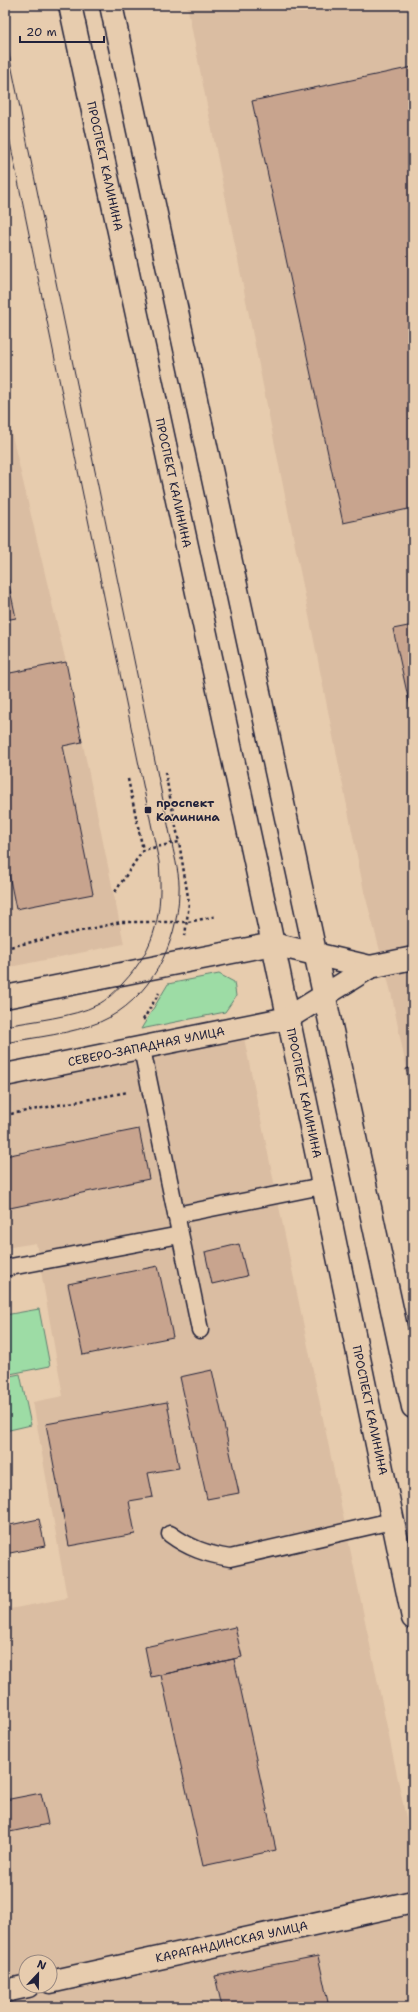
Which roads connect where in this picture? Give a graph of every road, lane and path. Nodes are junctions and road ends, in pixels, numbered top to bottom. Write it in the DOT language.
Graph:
graph roads {
  1 [pos="70,5"];
  2 [pos="111,5"];
  3 [pos="165,772"];
  4 [pos="128,778"];
  5 [pos="179,842"];
  6 [pos="143,850"];
  7 [pos="115,892"];
  8 [pos="217,916"];
  9 [pos="188,922"];
  10 [pos="185,936"];
  11 [pos="273,944"];
  12 [pos="5,948"];
  13 [pos="316,954"];
  14 [pos="413,958"];
  15 [pos="370,967"];
  16 [pos="161,988"];
  17 [pos="325,995"];
  18 [pos="5,997"];
  19 [pos="288,1018"];
  20 [pos="143,1020"];
  21 [pos="142,1049"];
  22 [pos="5,1075"];
  23 [pos="150,1088"];
  24 [pos="5,1115"];
  25 [pos="322,1186"];
  26 [pos="176,1215"];
  27 [pos="180,1235"];
  28 [pos="5,1268"];
  29 [pos="200,1330"];
  30 [pos="413,1407"];
  31 [pos="392,1521"];
  32 [pos="170,1534"];
  33 [pos="413,1618"];
  34 [pos="413,1902"];
  35 [pos="58,1980"];
  36 [pos="18,1988"];
  37 [pos="5,1991"];
  1 -- 11 [label="main road, ПРОСПЕКТ КАЛИНИНА"];
  2 -- 13 [label="main road"];
  3 -- 5 [label="path"];
  4 -- 6 [label="path"];
  5 -- 6 [label="path"];
  5 -- 9 [label="path"];
  6 -- 7 [label="path"];
  8 -- 9 [label="path"];
  9 -- 10 [label="path"];
  9 -- 12 [label="path"];
  11 -- 13 [label="main road"];
  11 -- 18 [label="main road"];
  11 -- 19 [label="main road, ПРОСПЕКТ КАЛИНИНА"];
  13 -- 15 [label="main road"];
  13 -- 17 [label="main road"];
  14 -- 15 [label="main road"];
  15 -- 17 [label="main road, СЕВЕРО-ЗАПАДНАЯ УЛИЦА"];
  16 -- 20 [label="path"];
  17 -- 19 [label="main road, СЕВЕРО-ЗАПАДНАЯ УЛИЦА"];
  17 -- 30 [label="main road"];
  19 -- 21 [label="main road, СЕВЕРО-ЗАПАДНАЯ УЛИЦА"];
  19 -- 25 [label="main road, ПРОСПЕКТ КАЛИНИНА"];
  21 -- 22 [label="main road, СЕВЕРО-ЗАПАДНАЯ УЛИЦА"];
  21 -- 23 [label="lane"];
  23 -- 24 [label="path"];
  23 -- 26 [label="lane"];
  25 -- 26 [label="lane"];
  25 -- 31 [label="main road, ПРОСПЕКТ КАЛИНИНА"];
  26 -- 27 [label="lane"];
  27 -- 28 [label="lane"];
  27 -- 29 [label="lane"];
  31 -- 32 [label="lane"];
  31 -- 33 [label="main road, ПРОСПЕКТ КАЛИНИНА"];
  34 -- 35 [label="main road, КАРАГАНДИНСКАЯ УЛИЦА"];
  36 -- 37 [label="main road"];
}
